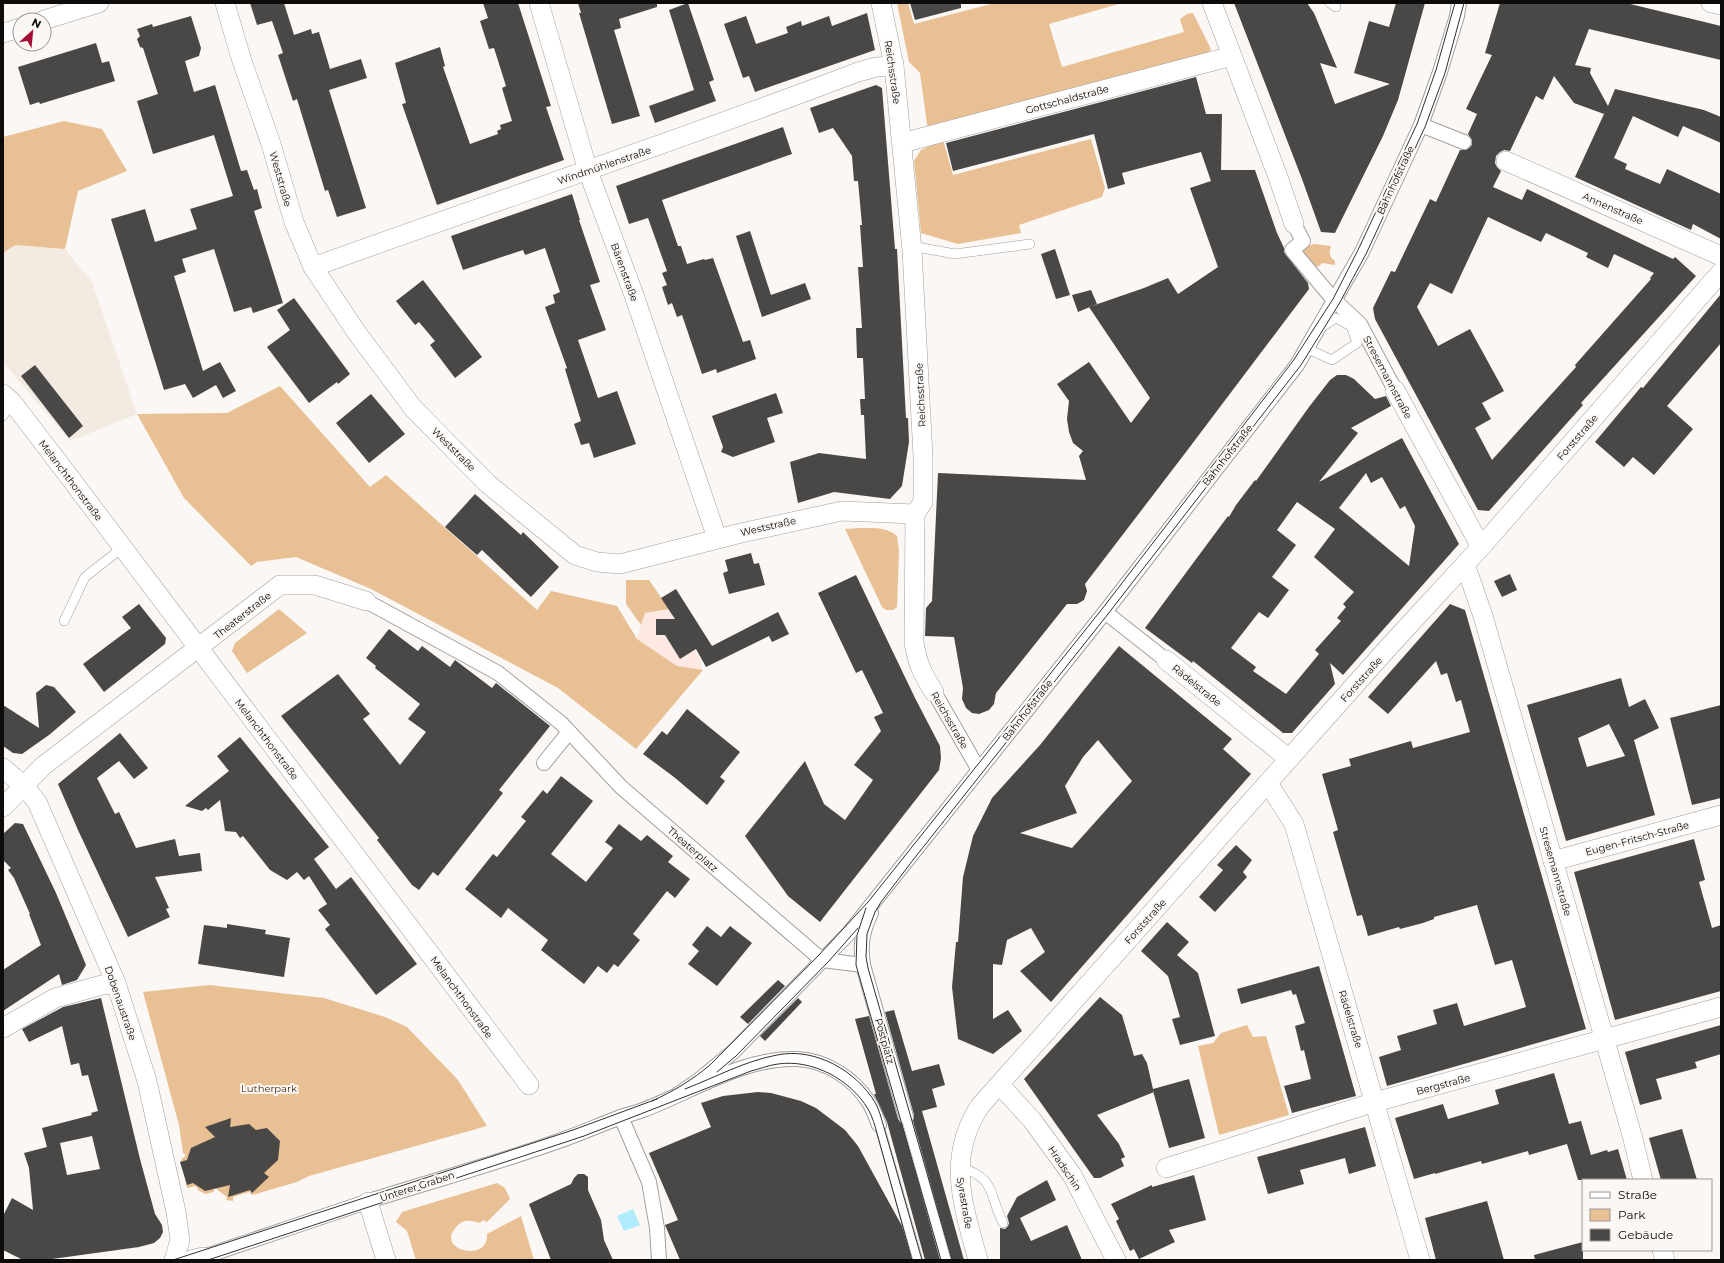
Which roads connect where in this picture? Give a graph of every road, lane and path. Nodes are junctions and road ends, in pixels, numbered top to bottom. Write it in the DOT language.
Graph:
graph roads {
  1 [pos="99,3"];
  2 [pos="226,3"];
  3 [pos="539,3"];
  4 [pos="881,3"];
  5 [pos="1212,3"];
  6 [pos="1459,3"];
  7 [pos="1711,3"];
  8 [pos="1721,5"];
  9 [pos="52,18"];
  10 [pos="1232,56"];
  11 [pos="894,66"];
  12 [pos="1421,125"];
  13 [pos="1464,142"];
  14 [pos="902,143"];
  15 [pos="1506,161"];
  16 [pos="588,171"];
  17 [pos="1294,224"];
  18 [pos="1030,244"];
  19 [pos="911,246"];
  20 [pos="1721,256"];
  21 [pos="313,267"];
  22 [pos="1721,272"];
  23 [pos="1335,301"];
  24 [pos="1320,328"];
  25 [pos="1308,349"];
  26 [pos="1395,390"];
  27 [pos="6,404"];
  28 [pos="915,514"];
  29 [pos="717,538"];
  30 [pos="122,548"];
  31 [pos="1481,548"];
  32 [pos="1465,564"];
  33 [pos="366,601"];
  34 [pos="1105,612"];
  35 [pos="64,621"];
  36 [pos="199,648"];
  37 [pos="1166,660"];
  38 [pos="934,692"];
  39 [pos="569,732"];
  40 [pos="1289,759"];
  41 [pos="544,763"];
  42 [pos="3,768"];
  43 [pos="979,770"];
  44 [pos="1268,783"];
  45 [pos="24,786"];
  46 [pos="3,807"];
  47 [pos="1721,815"];
  48 [pos="909,858"];
  49 [pos="1553,861"];
  50 [pos="881,893"];
  51 [pos="822,960"];
  52 [pos="863,965"];
  53 [pos="116,983"];
  54 [pos="1721,1007"];
  55 [pos="3,1028"];
  56 [pos="1604,1040"];
  57 [pos="733,1052"];
  58 [pos="749,1067"];
  59 [pos="529,1085"];
  60 [pos="1000,1085"];
  61 [pos="677,1095"];
  62 [pos="1375,1102"];
  63 [pos="643,1110"];
  64 [pos="621,1117"];
  65 [pos="906,1117"];
  66 [pos="879,1125"];
  67 [pos="959,1166"];
  68 [pos="1166,1168"];
  69 [pos="1643,1179"];
  70 [pos="368,1202"];
  71 [pos="1003,1224"];
  72 [pos="197,1258"];
  73 [pos="174,1260"];
  74 [pos="386,1260"];
  75 [pos="659,1260"];
  76 [pos="918,1260"];
  77 [pos="946,1260"];
  78 [pos="978,1260"];
  79 [pos="1116,1260"];
  80 [pos="1420,1260"];
  1 -- 9 [label="street"];
  2 -- 21 [label="street, Weststraße"];
  3 -- 16 [label="street, Bärenstraße"];
  4 -- 11 [label="street, Reichsstraße"];
  5 -- 10 [label="street"];
  6 -- 12 [label="street, Bahnhofstraße"];
  7 -- 8 [label="street"];
  10 -- 14 [label="street, Gottschaldstraße"];
  10 -- 17 [label="street"];
  11 -- 14 [label="street, Reichsstraße"];
  11 -- 16 [label="street, Windmühlenstraße"];
  12 -- 13 [label="street"];
  12 -- 23 [label="street, Bahnhofstraße"];
  14 -- 19 [label="street, Reichsstraße"];
  15 -- 20 [label="street, Annenstraße"];
  16 -- 21 [label="street, Windmühlenstraße"];
  16 -- 29 [label="street, Bärenstraße"];
  17 -- 23 [label="street, Stresemannstraße"];
  18 -- 19 [label="lane"];
  19 -- 28 [label="street, Reichsstraße"];
  21 -- 29 [label="street, Weststraße"];
  22 -- 31 [label="street, Forststraße"];
  23 -- 24 [label="street, Bahnhofstraße"];
  23 -- 26 [label="street, Stresemannstraße"];
  24 -- 25 [label="street, Bahnhofstraße"];
  24 -- 25 [label="lane"];
  25 -- 34 [label="street, Bahnhofstraße"];
  26 -- 31 [label="street, Stresemannstraße"];
  27 -- 30 [label="street, Melanchthonstraße"];
  28 -- 29 [label="street, Weststraße"];
  28 -- 38 [label="street, Reichsstraße"];
  30 -- 35 [label="lane"];
  30 -- 36 [label="street, Melanchthonstraße"];
  31 -- 32 [label="street, Forststraße"];
  32 -- 40 [label="street, Forststraße"];
  32 -- 49 [label="street, Stresemannstraße"];
  33 -- 36 [label="street, Theaterstraße"];
  33 -- 39 [label="street, Theaterstraße"];
  34 -- 37 [label="street, Rädelstraße"];
  34 -- 43 [label="street, Bahnhofstraße"];
  36 -- 45 [label="street, Theaterstraße"];
  36 -- 59 [label="street, Melanchthonstraße"];
  37 -- 40 [label="street, Rädelstraße"];
  38 -- 43 [label="street, Reichsstraße"];
  39 -- 41 [label="street"];
  39 -- 51 [label="street, Theaterplatz"];
  40 -- 44 [label="street, Forststraße"];
  42 -- 45 [label="street, Dobenaustraße"];
  43 -- 48 [label="street, Bahnhofstraße"];
  44 -- 60 [label="street, Forststraße"];
  44 -- 62 [label="street, Rädelstraße"];
  45 -- 46 [label="street, Theaterstraße"];
  45 -- 53 [label="street, Dobenaustraße"];
  47 -- 49 [label="street, Eugen-Fritsch-Straße"];
  48 -- 50 [label="street, Postplatz"];
  49 -- 56 [label="street, Stresemannstraße"];
  50 -- 51 [label="street, Postplatz"];
  50 -- 52 [label="street, Postplatz"];
  51 -- 52 [label="street"];
  51 -- 57 [label="street, Postplatz"];
  52 -- 65 [label="street, Postplatz"];
  53 -- 55 [label="street"];
  53 -- 73 [label="street, Dobenaustraße"];
  54 -- 56 [label="street, Bergstraße"];
  56 -- 62 [label="street, Bergstraße"];
  56 -- 69 [label="street, Stresemannstraße"];
  57 -- 58 [label="street"];
  57 -- 61 [label="street, Postplatz"];
  58 -- 61 [label="street, Postplatz"];
  58 -- 66 [label="street, Postplatz"];
  60 -- 67 [label="street, Syrastraße"];
  60 -- 79 [label="street, Hradschin"];
  61 -- 63 [label="street, Postplatz"];
  62 -- 68 [label="street, Bergstraße"];
  62 -- 80 [label="street, Rädelstraße"];
  63 -- 64 [label="street, Unterer Graben"];
  64 -- 70 [label="street, Unterer Graben"];
  64 -- 75 [label="street"];
  65 -- 77 [label="lane"];
  66 -- 76 [label="lane"];
  67 -- 71 [label="lane"];
  67 -- 78 [label="street, Syrastraße"];
  70 -- 72 [label="street, Unterer Graben"];
  70 -- 74 [label="street"];
}
